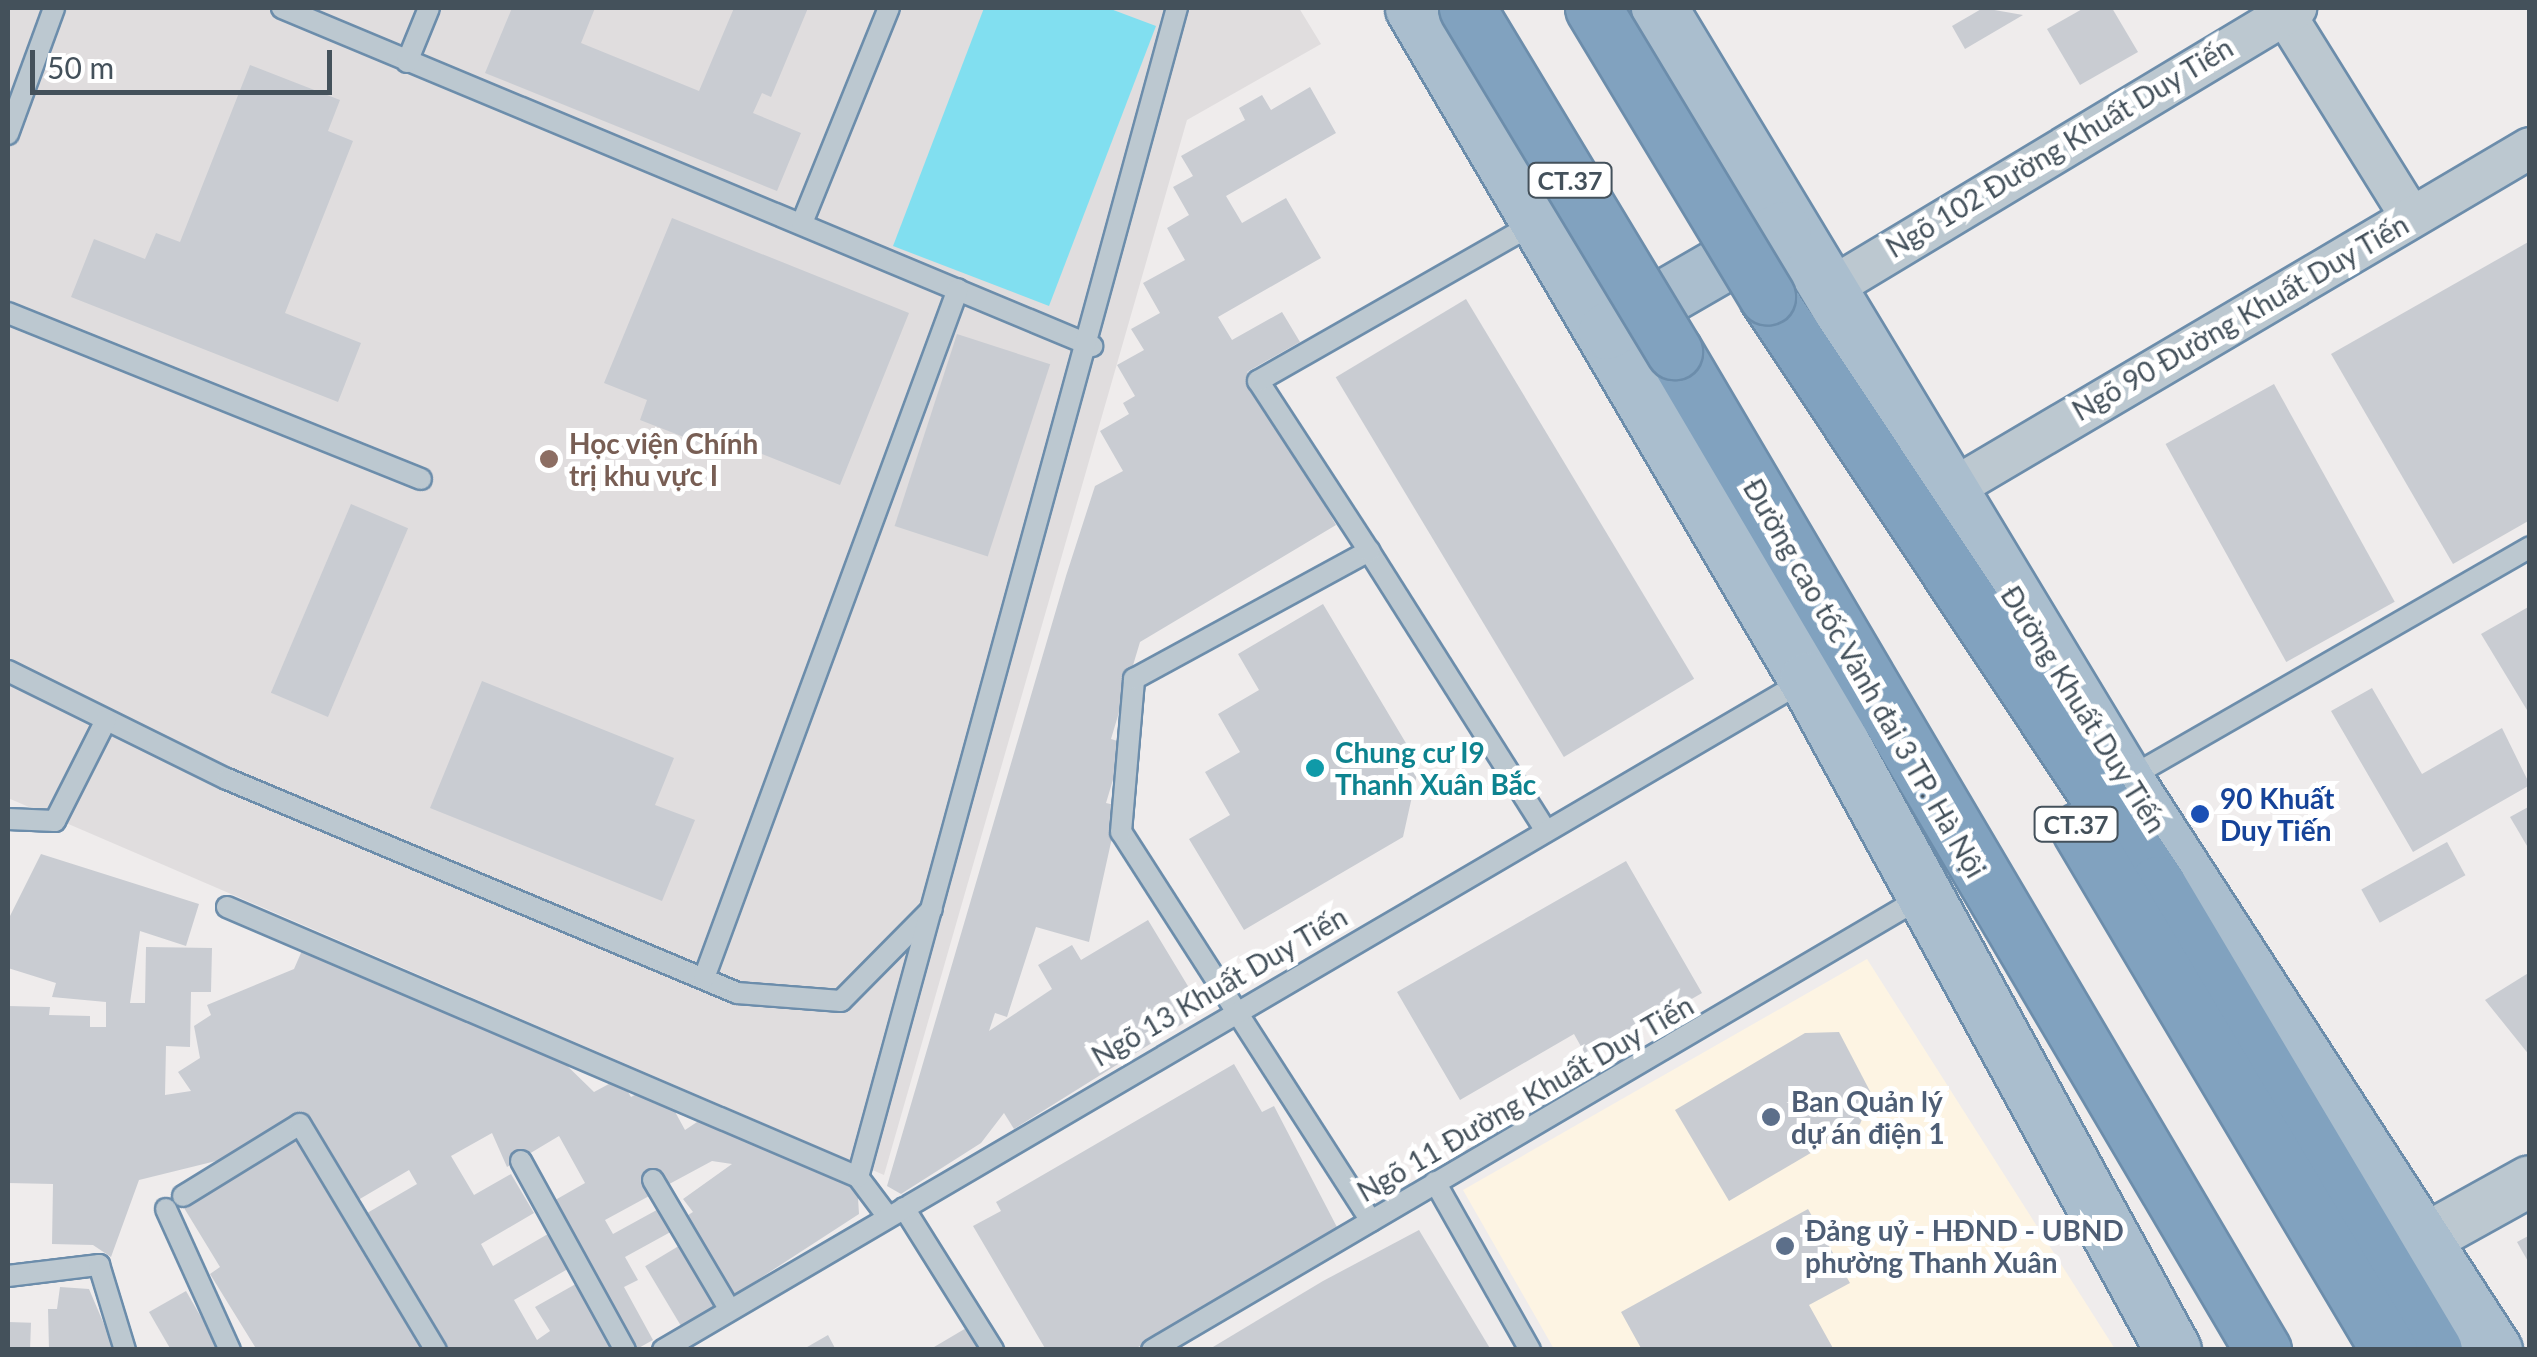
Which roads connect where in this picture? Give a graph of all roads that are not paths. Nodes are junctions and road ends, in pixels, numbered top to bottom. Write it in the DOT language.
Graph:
graph roads {
  1 [pos="54,8"];
  2 [pos="282,8"];
  3 [pos="428,8"];
  4 [pos="889,8"];
  5 [pos="1177,8"];
  6 [pos="1413,8"];
  7 [pos="1467,8"];
  8 [pos="1593,8"];
  9 [pos="1659,8"];
  10 [pos="2287,10"];
  11 [pos="407,62"];
  12 [pos="8,134"];
  13 [pos="2530,148"];
  14 [pos="2411,217"];
  15 [pos="1540,219"];
  16 [pos="802,223"];
  17 [pos="1785,228"];
  18 [pos="958,289"];
  19 [pos="1826,292"];
  20 [pos="1767,297"];
  21 [pos="8,313"];
  22 [pos="1606,331"];
  23 [pos="1092,346"];
  24 [pos="1674,351"];
  25 [pos="421,479"];
  26 [pos="1952,489"];
  27 [pos="2530,547"];
  28 [pos="1368,551"];
  29 [pos="8,671"];
  30 [pos="1807,680"];
  31 [pos="106,720"];
  32 [pos="2125,780"];
  33 [pos="8,819"];
  34 [pos="1543,826"];
  35 [pos="1926,896"];
  36 [pos="934,907"];
  37 [pos="226,908"];
  38 [pos="704,978"];
  39 [pos="1241,1010"];
  40 [pos="521,1161"];
  41 [pos="858,1177"];
  42 [pos="653,1180"];
  43 [pos="2530,1181"];
  44 [pos="1435,1182"];
  45 [pos="896,1213"];
  46 [pos="1370,1221"];
  47 [pos="2429,1237"];
  48 [pos="8,1276"];
  49 [pos="730,1310"];
  50 [pos="125,1350"];
  51 [pos="230,1350"];
  52 [pos="436,1350"];
  53 [pos="625,1350"];
  54 [pos="663,1350"];
  55 [pos="993,1350"];
  56 [pos="1152,1350"];
  57 [pos="1530,1350"];
  58 [pos="2173,1350"];
  59 [pos="2218,1350"];
  60 [pos="2263,1350"];
  61 [pos="2389,1350"];
  62 [pos="2434,1350"];
  63 [pos="2494,1350"];
  1 -- 12 [label="lane"];
  2 -- 11 [label="lane"];
  3 -- 11 [label="lane"];
  4 -- 16 [label="lane"];
  5 -- 23 [label="lane"];
  6 -- 15 [label="main road"];
  7 -- 24 [label="highway, Đường cao tốc Vành đai 3 TP. Hà Nội / CT.37, bridge"];
  8 -- 20 [label="highway, CT.37, bridge"];
  9 -- 17 [label="main road, Đường Khuất Duy Tiến"];
  10 -- 14 [label="street"];
  10 -- 19 [label="street, Ngõ 102 Đường Khuất Duy Tiến"];
  11 -- 16 [label="lane"];
  13 -- 14 [label="street, Ngõ 90 Đường Khuất Duy Tiến"];
  14 -- 26 [label="street, Ngõ 90 Đường Khuất Duy Tiến"];
  15 -- 22 [label="main road"];
  15 -- 28 [label="lane"];
  16 -- 18 [label="lane"];
  17 -- 19 [label="main road, Đường Khuất Duy Tiến"];
  17 -- 22 [label="main road"];
  18 -- 23 [label="lane"];
  18 -- 38 [label="lane"];
  19 -- 26 [label="main road, Đường Khuất Duy Tiến"];
  20 -- 61 [label="highway, CT.37"];
  20 -- 62 [label="highway"];
  21 -- 25 [label="lane"];
  22 -- 30 [label="main road"];
  23 -- 36 [label="lane"];
  24 -- 59 [label="highway"];
  24 -- 60 [label="highway, Đường cao tốc Vành đai 3 TP. Hà Nội / CT.37"];
  26 -- 32 [label="main road, Đường Khuất Duy Tiến"];
  27 -- 32 [label="lane"];
  28 -- 34 [label="lane"];
  28 -- 39 [label="lane"];
  29 -- 31 [label="lane"];
  30 -- 34 [label="lane, Ngõ 13 Khuất Duy Tiến"];
  30 -- 35 [label="main road"];
  31 -- 33 [label="lane"];
  31 -- 38 [label="lane"];
  32 -- 47 [label="main road, Đường Khuất Duy Tiến"];
  34 -- 39 [label="lane, Ngõ 13 Khuất Duy Tiến"];
  35 -- 44 [label="lane, Ngõ 11 Đường Khuất Duy Tiến"];
  35 -- 58 [label="main road"];
  36 -- 38 [label="lane"];
  36 -- 41 [label="lane"];
  37 -- 41 [label="lane"];
  39 -- 45 [label="lane, Ngõ 13 Khuất Duy Tiến"];
  39 -- 46 [label="lane"];
  40 -- 53 [label="lane"];
  41 -- 45 [label="lane"];
  42 -- 49 [label="lane"];
  43 -- 47 [label="street"];
  44 -- 46 [label="lane, Ngõ 11 Đường Khuất Duy Tiến"];
  44 -- 57 [label="lane"];
  45 -- 49 [label="lane, Ngõ 13 Khuất Duy Tiến"];
  45 -- 55 [label="lane"];
  46 -- 56 [label="lane, Ngõ 11 Đường Khuất Duy Tiến"];
  47 -- 63 [label="main road, Đường Khuất Duy Tiến"];
  48 -- 50 [label="lane"];
  49 -- 54 [label="lane, Ngõ 13 Khuất Duy Tiến"];
  51 -- 52 [label="lane"];
}
